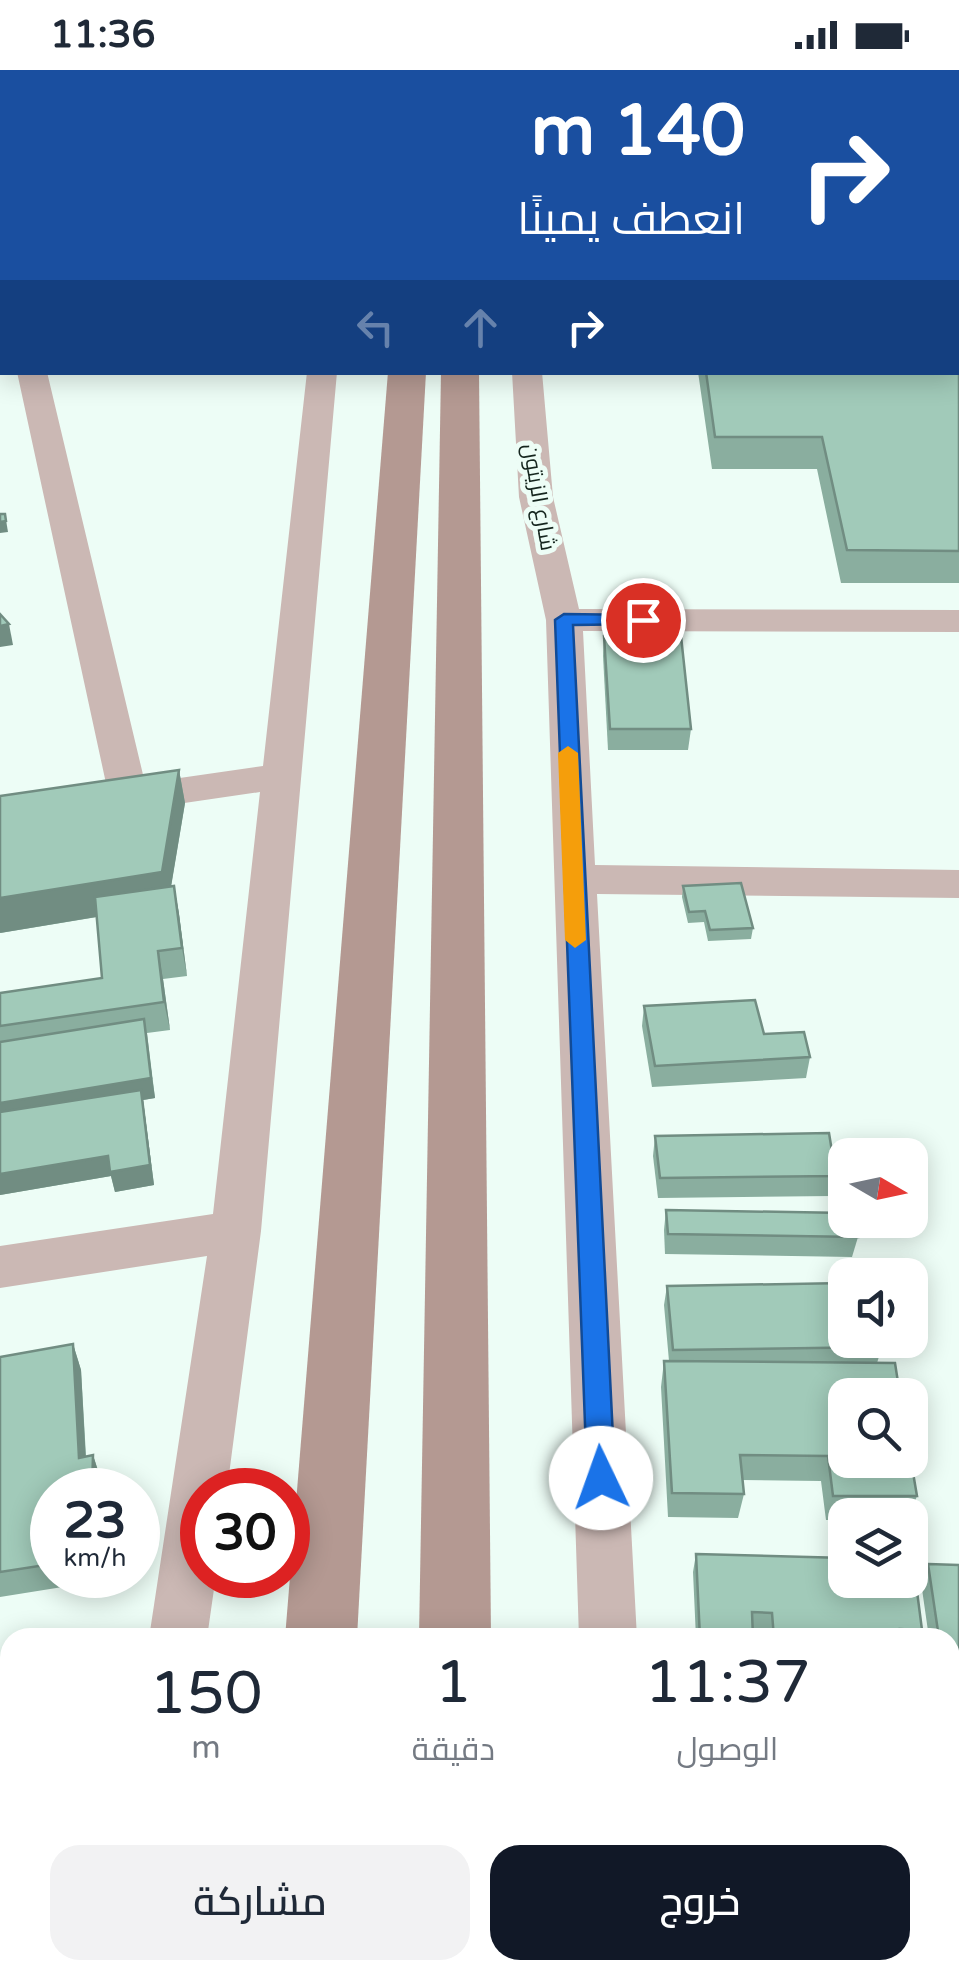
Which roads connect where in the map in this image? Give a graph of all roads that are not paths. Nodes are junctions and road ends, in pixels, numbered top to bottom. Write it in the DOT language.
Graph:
graph roads {
  1 [pos="33,375"];
  2 [pos="322,375"];
  3 [pos="407,375"];
  4 [pos="460,375"];
  5 [pos="526,375"];
  6 [pos="564,620"];
  7 [pos="959,621"];
  8 [pos="282,776"];
  9 [pos="129,798"];
  10 [pos="0,817"];
  11 [pos="573,879"];
  12 [pos="959,884"];
  13 [pos="236,1231"];
  14 [pos="0,1267"];
  15 [pos="179,1628"];
  16 [pos="323,1628"];
  17 [pos="455,1628"];
  18 [pos="608,1628"];
  1 -- 9 [label="street"];
  2 -- 8 [label="street"];
  3 -- 16 [label="main road"];
  4 -- 17 [label="main road"];
  5 -- 6 [label="street, شارع الزيتون"];
  6 -- 7 [label="street"];
  6 -- 11 [label="street, شارع الزيتون"];
  8 -- 9 [label="street"];
  8 -- 13 [label="street"];
  9 -- 10 [label="street"];
  11 -- 12 [label="street"];
  11 -- 18 [label="street, شارع الزيتون"];
  13 -- 14 [label="street"];
  13 -- 15 [label="street"];
}
